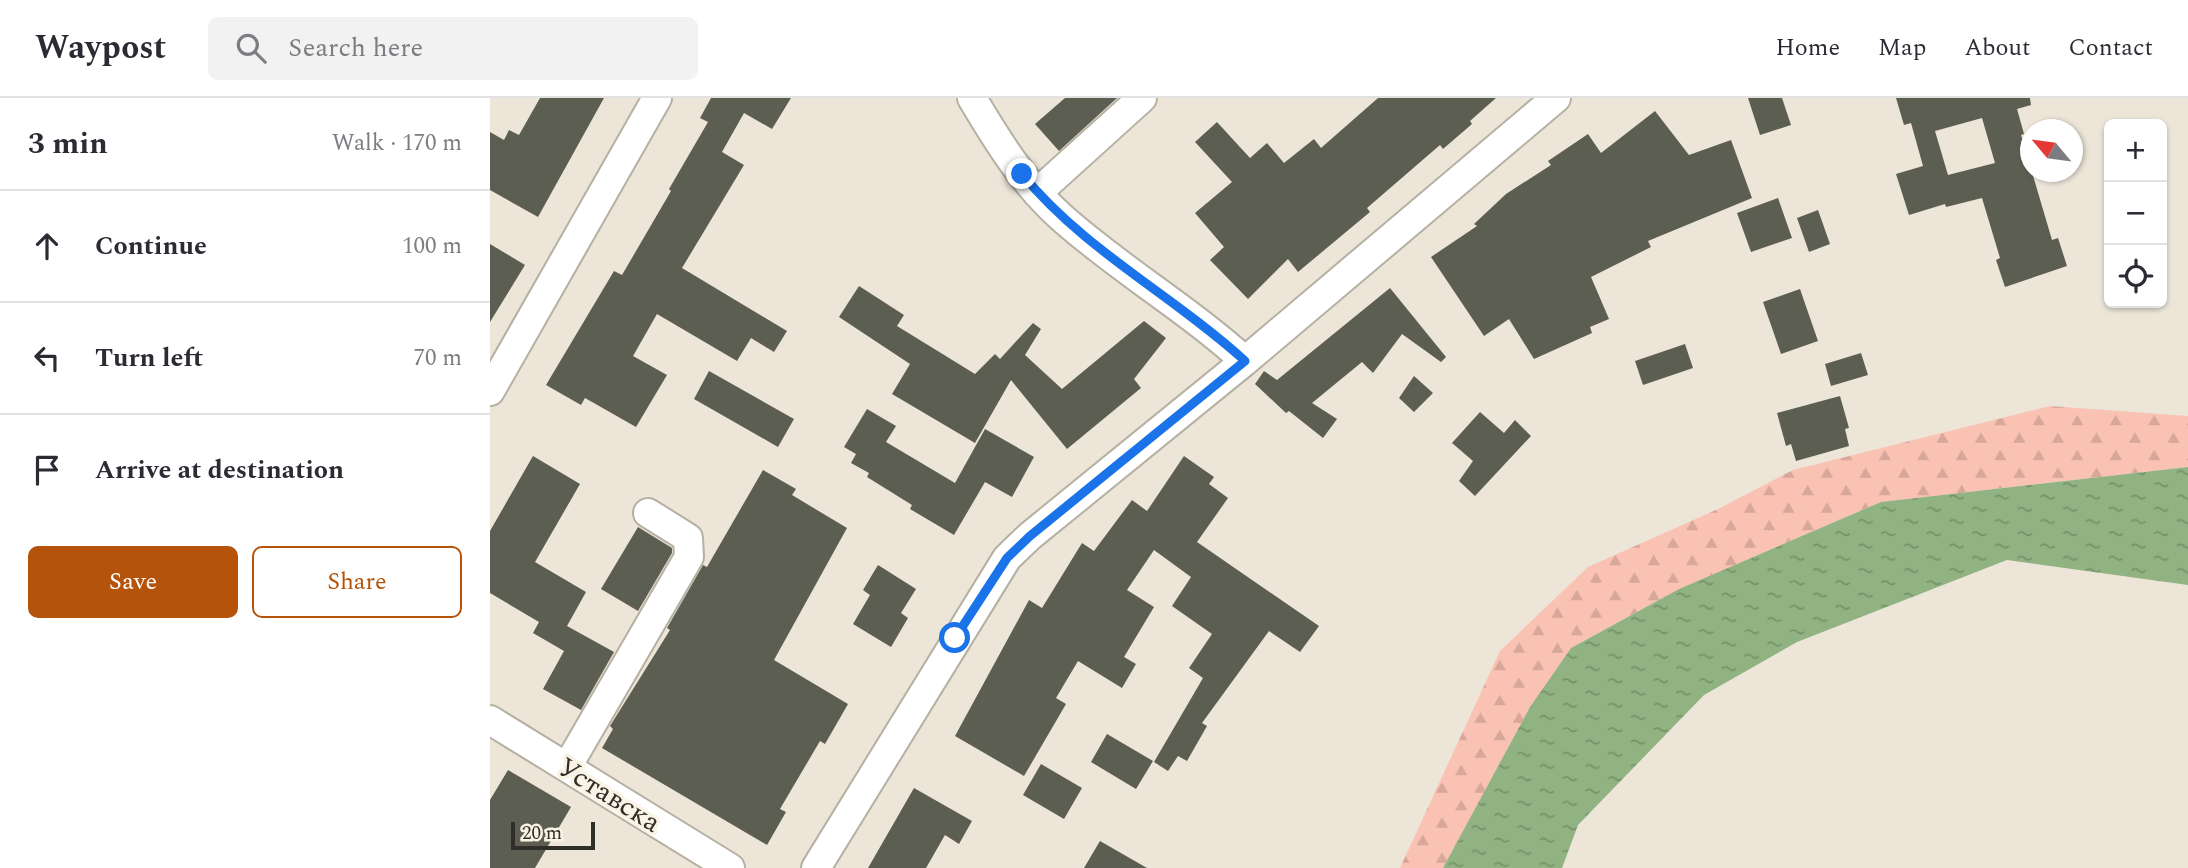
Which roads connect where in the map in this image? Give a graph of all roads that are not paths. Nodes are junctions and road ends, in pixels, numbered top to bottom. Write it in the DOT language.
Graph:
graph roads {
  1 [pos="657,98"];
  2 [pos="972,98"];
  3 [pos="1142,98"];
  4 [pos="1556,98"];
  5 [pos="1037,193"];
  6 [pos="1245,361"];
  7 [pos="490,391"];
  8 [pos="648,513"];
  9 [pos="490,720"];
  10 [pos="567,767"];
  11 [pos="730,868"];
  12 [pos="816,868"];
  1 -- 7 [label="street"];
  2 -- 5 [label="street"];
  3 -- 5 [label="street"];
  4 -- 6 [label="street"];
  5 -- 6 [label="street"];
  6 -- 12 [label="street"];
  8 -- 10 [label="street"];
  9 -- 10 [label="street, Уставска"];
  10 -- 11 [label="street, Уставска"];
}
